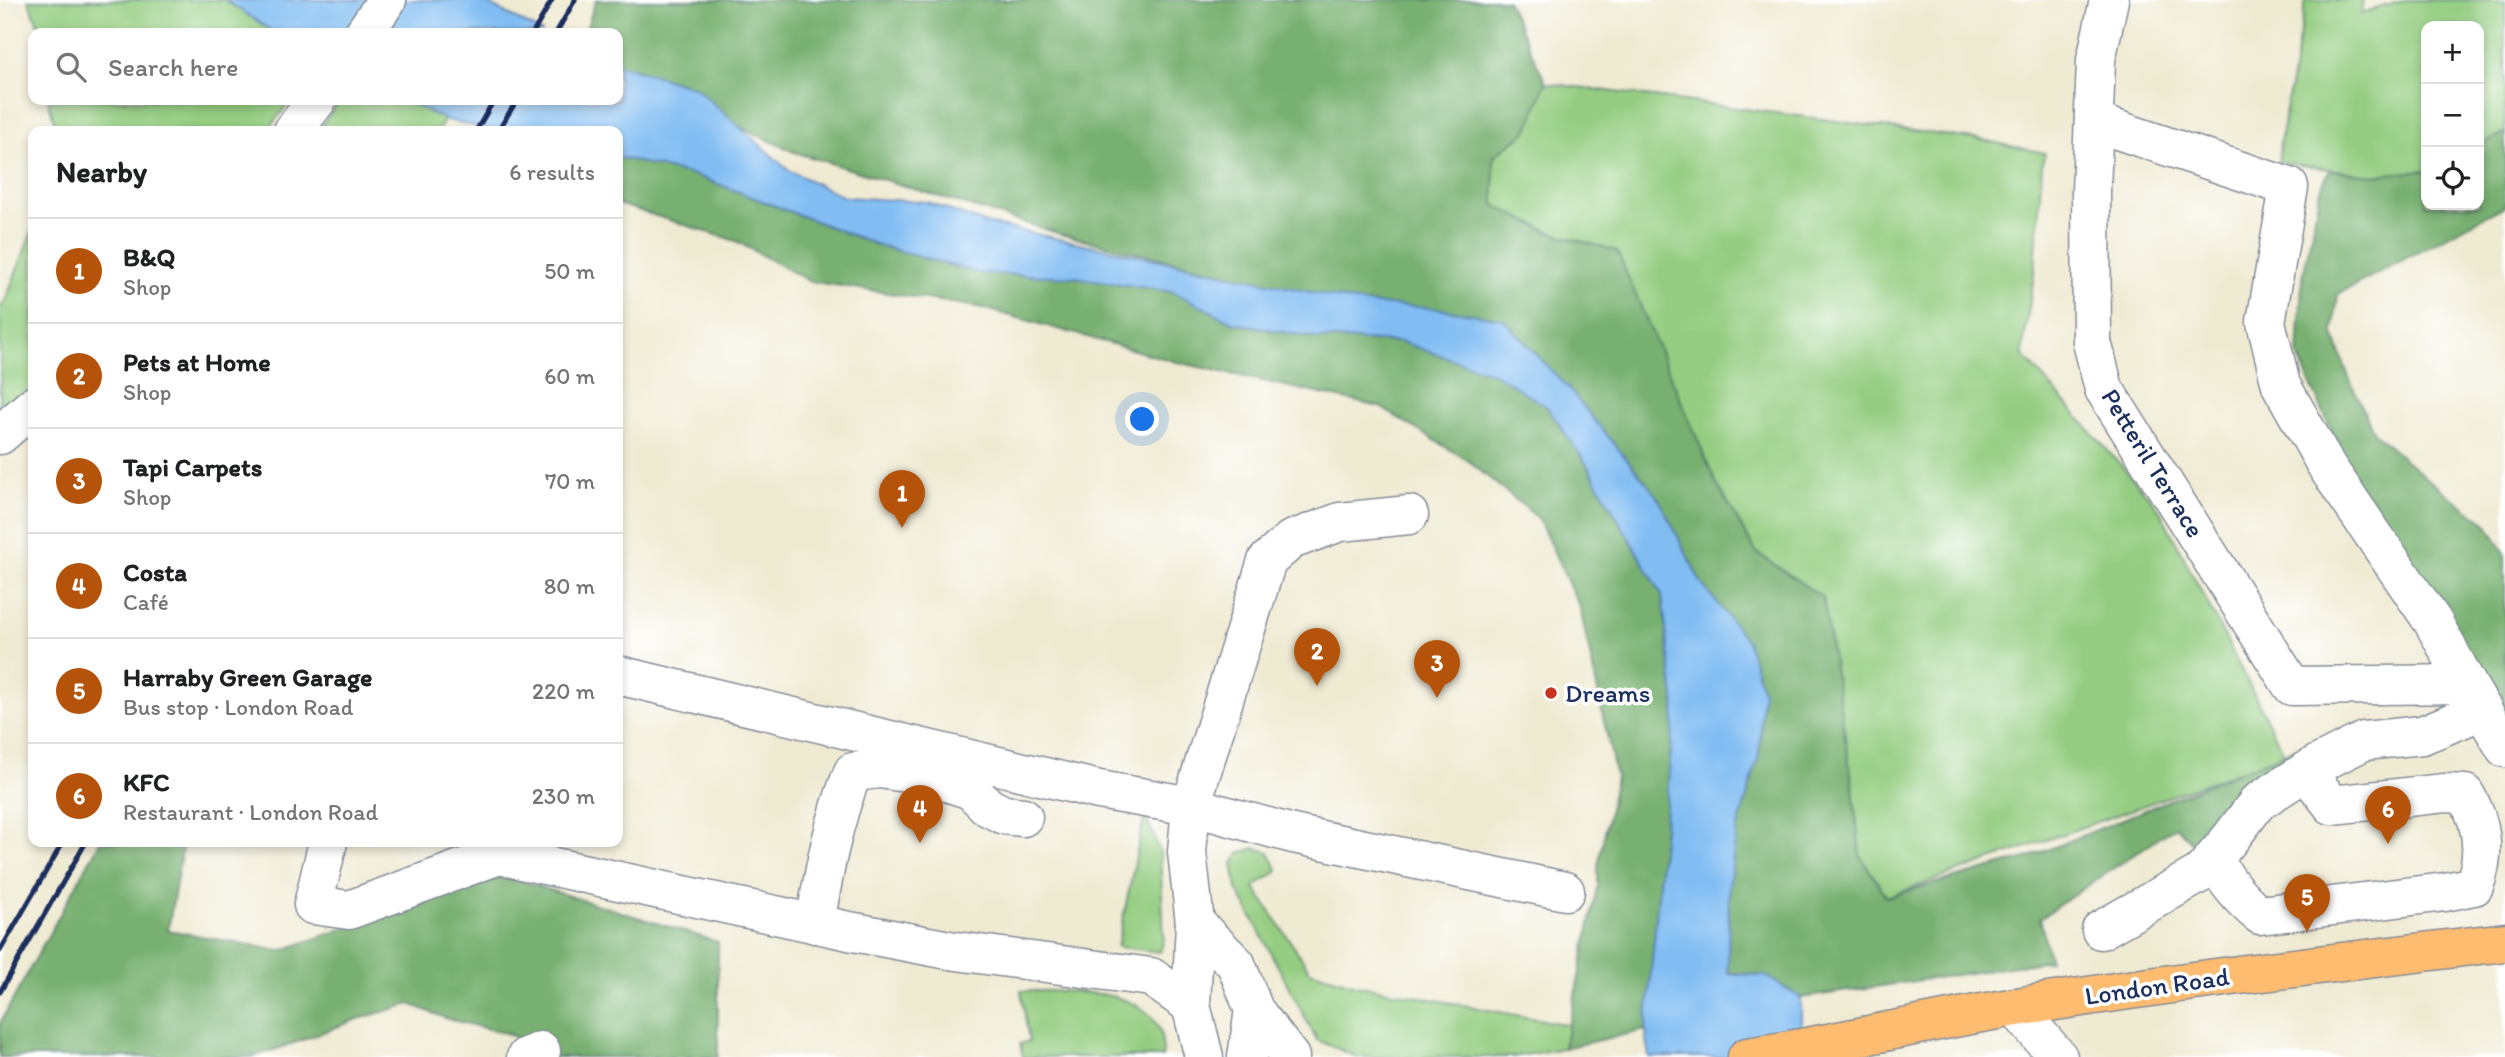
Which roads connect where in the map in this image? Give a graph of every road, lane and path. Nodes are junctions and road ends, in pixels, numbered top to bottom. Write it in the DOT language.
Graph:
graph roads {
  1 [pos="387,0"];
  2 [pos="2109,0"];
  3 [pos="367,28"];
  4 [pos="313,105"];
  5 [pos="2094,122"];
  6 [pos="297,126"];
  7 [pos="28,410"];
  8 [pos="0,435"];
  9 [pos="1409,515"];
  10 [pos="623,676"];
  11 [pos="2475,697"];
  12 [pos="2505,748"];
  13 [pos="2306,771"];
  14 [pos="1191,807"];
  15 [pos="1023,817"];
  16 [pos="327,847"];
  17 [pos="2214,858"];
  18 [pos="1565,891"];
  19 [pos="1195,923"];
  20 [pos="832,928"];
  21 [pos="2101,930"];
  22 [pos="2505,942"];
  23 [pos="1191,1005"];
  24 [pos="2015,1007"];
  25 [pos="1254,1010"];
  26 [pos="1204,1057"];
  27 [pos="1247,1057"];
  28 [pos="1290,1057"];
  29 [pos="1747,1057"];
  30 [pos="2058,1057"];
  1 -- 3 [label="street"];
  2 -- 5 [label="street, Petteril Terrace"];
  4 -- 6 [label="street"];
  5 -- 11 [label="street"];
  5 -- 11 [label="street, Petteril Terrace"];
  7 -- 8 [label="street"];
  9 -- 14 [label="street"];
  10 -- 14 [label="street"];
  11 -- 12 [label="street"];
  11 -- 13 [label="street"];
  13 -- 17 [label="street"];
  13 -- 17 [label="street"];
  14 -- 18 [label="street"];
  14 -- 19 [label="street"];
  15 -- 20 [label="street"];
  16 -- 20 [label="street"];
  17 -- 21 [label="street"];
  19 -- 23 [label="street"];
  19 -- 25 [label="street"];
  20 -- 23 [label="street"];
  22 -- 24 [label="main road, London Road"];
  23 -- 26 [label="street"];
  24 -- 29 [label="main road, London Road"];
  24 -- 30 [label="street"];
  25 -- 27 [label="street"];
  25 -- 28 [label="street"];
}
